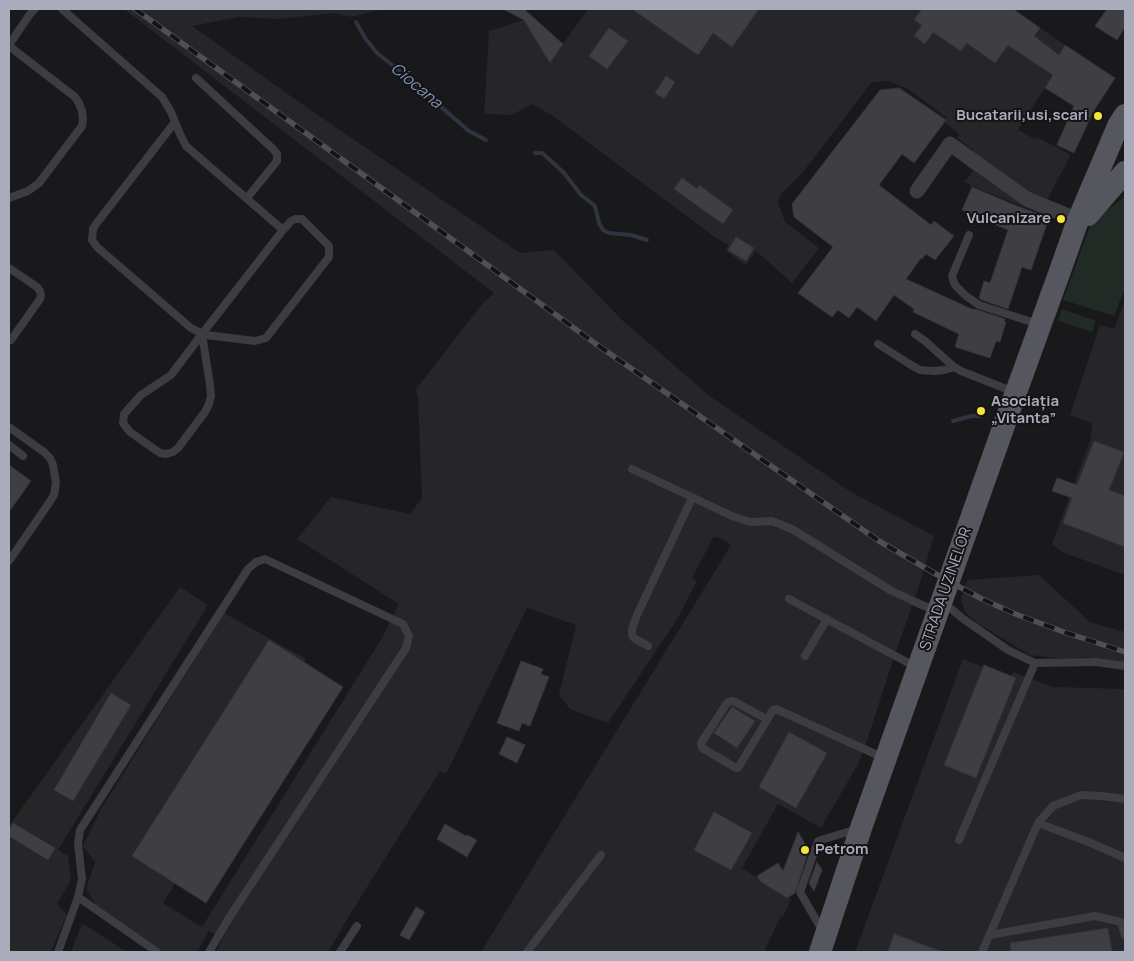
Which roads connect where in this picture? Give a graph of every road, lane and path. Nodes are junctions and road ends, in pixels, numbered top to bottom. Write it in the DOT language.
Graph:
graph roads {
  1 [pos="35,9"];
  2 [pos="62,9"];
  3 [pos="9,46"];
  4 [pos="196,78"];
  5 [pos="175,122"];
  6 [pos="1123,126"];
  7 [pos="1121,180"];
  8 [pos="917,191"];
  9 [pos="9,198"];
  10 [pos="247,198"];
  11 [pos="1078,223"];
  12 [pos="284,230"];
  13 [pos="969,235"];
  14 [pos="9,268"];
  15 [pos="1040,324"];
  16 [pos="202,334"];
  17 [pos="915,334"];
  18 [pos="9,341"];
  19 [pos="878,344"];
  20 [pos="954,367"];
  21 [pos="1015,393"];
  22 [pos="9,427"];
  23 [pos="9,445"];
  24 [pos="23,456"];
  25 [pos="632,469"];
  26 [pos="692,498"];
  27 [pos="9,562"];
  28 [pos="789,599"];
  29 [pos="940,606"];
  30 [pos="826,619"];
  31 [pos="648,646"];
  32 [pos="805,656"];
  33 [pos="1035,663"];
  34 [pos="1125,666"];
  35 [pos="918,668"];
  36 [pos="767,719"];
  37 [pos="886,759"];
  38 [pos="1125,799"];
  39 [pos="1038,823"];
  40 [pos="862,828"];
  41 [pos="959,840"];
  42 [pos="601,855"];
  43 [pos="1125,858"];
  44 [pos="78,897"];
  45 [pos="357,926"];
  46 [pos="990,935"];
  47 [pos="1125,935"];
  48 [pos="822,944"];
  49 [pos="58,952"];
  50 [pos="158,952"];
  51 [pos="209,952"];
  52 [pos="340,952"];
  53 [pos="527,952"];
  54 [pos="982,952"];
  1 -- 3 [label="lane"];
  2 -- 5 [label="lane"];
  3 -- 9 [label="lane"];
  4 -- 10 [label="lane"];
  5 -- 10 [label="lane"];
  5 -- 16 [label="lane"];
  6 -- 11 [label="main road, STRADA UZINELOR"];
  7 -- 11 [label="main road, STRADA UZINELOR"];
  8 -- 11 [label="street"];
  10 -- 12 [label="lane"];
  11 -- 15 [label="main road, STRADA UZINELOR"];
  12 -- 16 [label="lane"];
  12 -- 16 [label="lane"];
  13 -- 15 [label="lane"];
  14 -- 18 [label="lane"];
  15 -- 21 [label="main road, STRADA UZINELOR"];
  16 -- 16 [label="lane"];
  17 -- 20 [label="lane"];
  19 -- 20 [label="lane"];
  20 -- 21 [label="lane"];
  21 -- 29 [label="main road, STRADA UZINELOR"];
  22 -- 27 [label="lane"];
  23 -- 24 [label="lane"];
  25 -- 26 [label="lane"];
  26 -- 29 [label="lane"];
  26 -- 31 [label="lane"];
  28 -- 30 [label="lane"];
  29 -- 33 [label="lane"];
  29 -- 35 [label="main road, STRADA UZINELOR"];
  30 -- 32 [label="lane"];
  30 -- 35 [label="lane"];
  33 -- 34 [label="lane"];
  33 -- 41 [label="lane"];
  35 -- 37 [label="main road, STRADA UZINELOR"];
  36 -- 36 [label="lane"];
  36 -- 37 [label="lane"];
  37 -- 40 [label="main road, STRADA UZINELOR"];
  38 -- 39 [label="lane"];
  39 -- 43 [label="lane"];
  39 -- 46 [label="lane"];
  40 -- 48 [label="main road, STRADA UZINELOR"];
  40 -- 48 [label="lane"];
  42 -- 53 [label="lane"];
  44 -- 49 [label="lane"];
  44 -- 50 [label="lane"];
  44 -- 51 [label="lane"];
  45 -- 52 [label="lane"];
  46 -- 47 [label="lane"];
  46 -- 54 [label="lane"];
}
